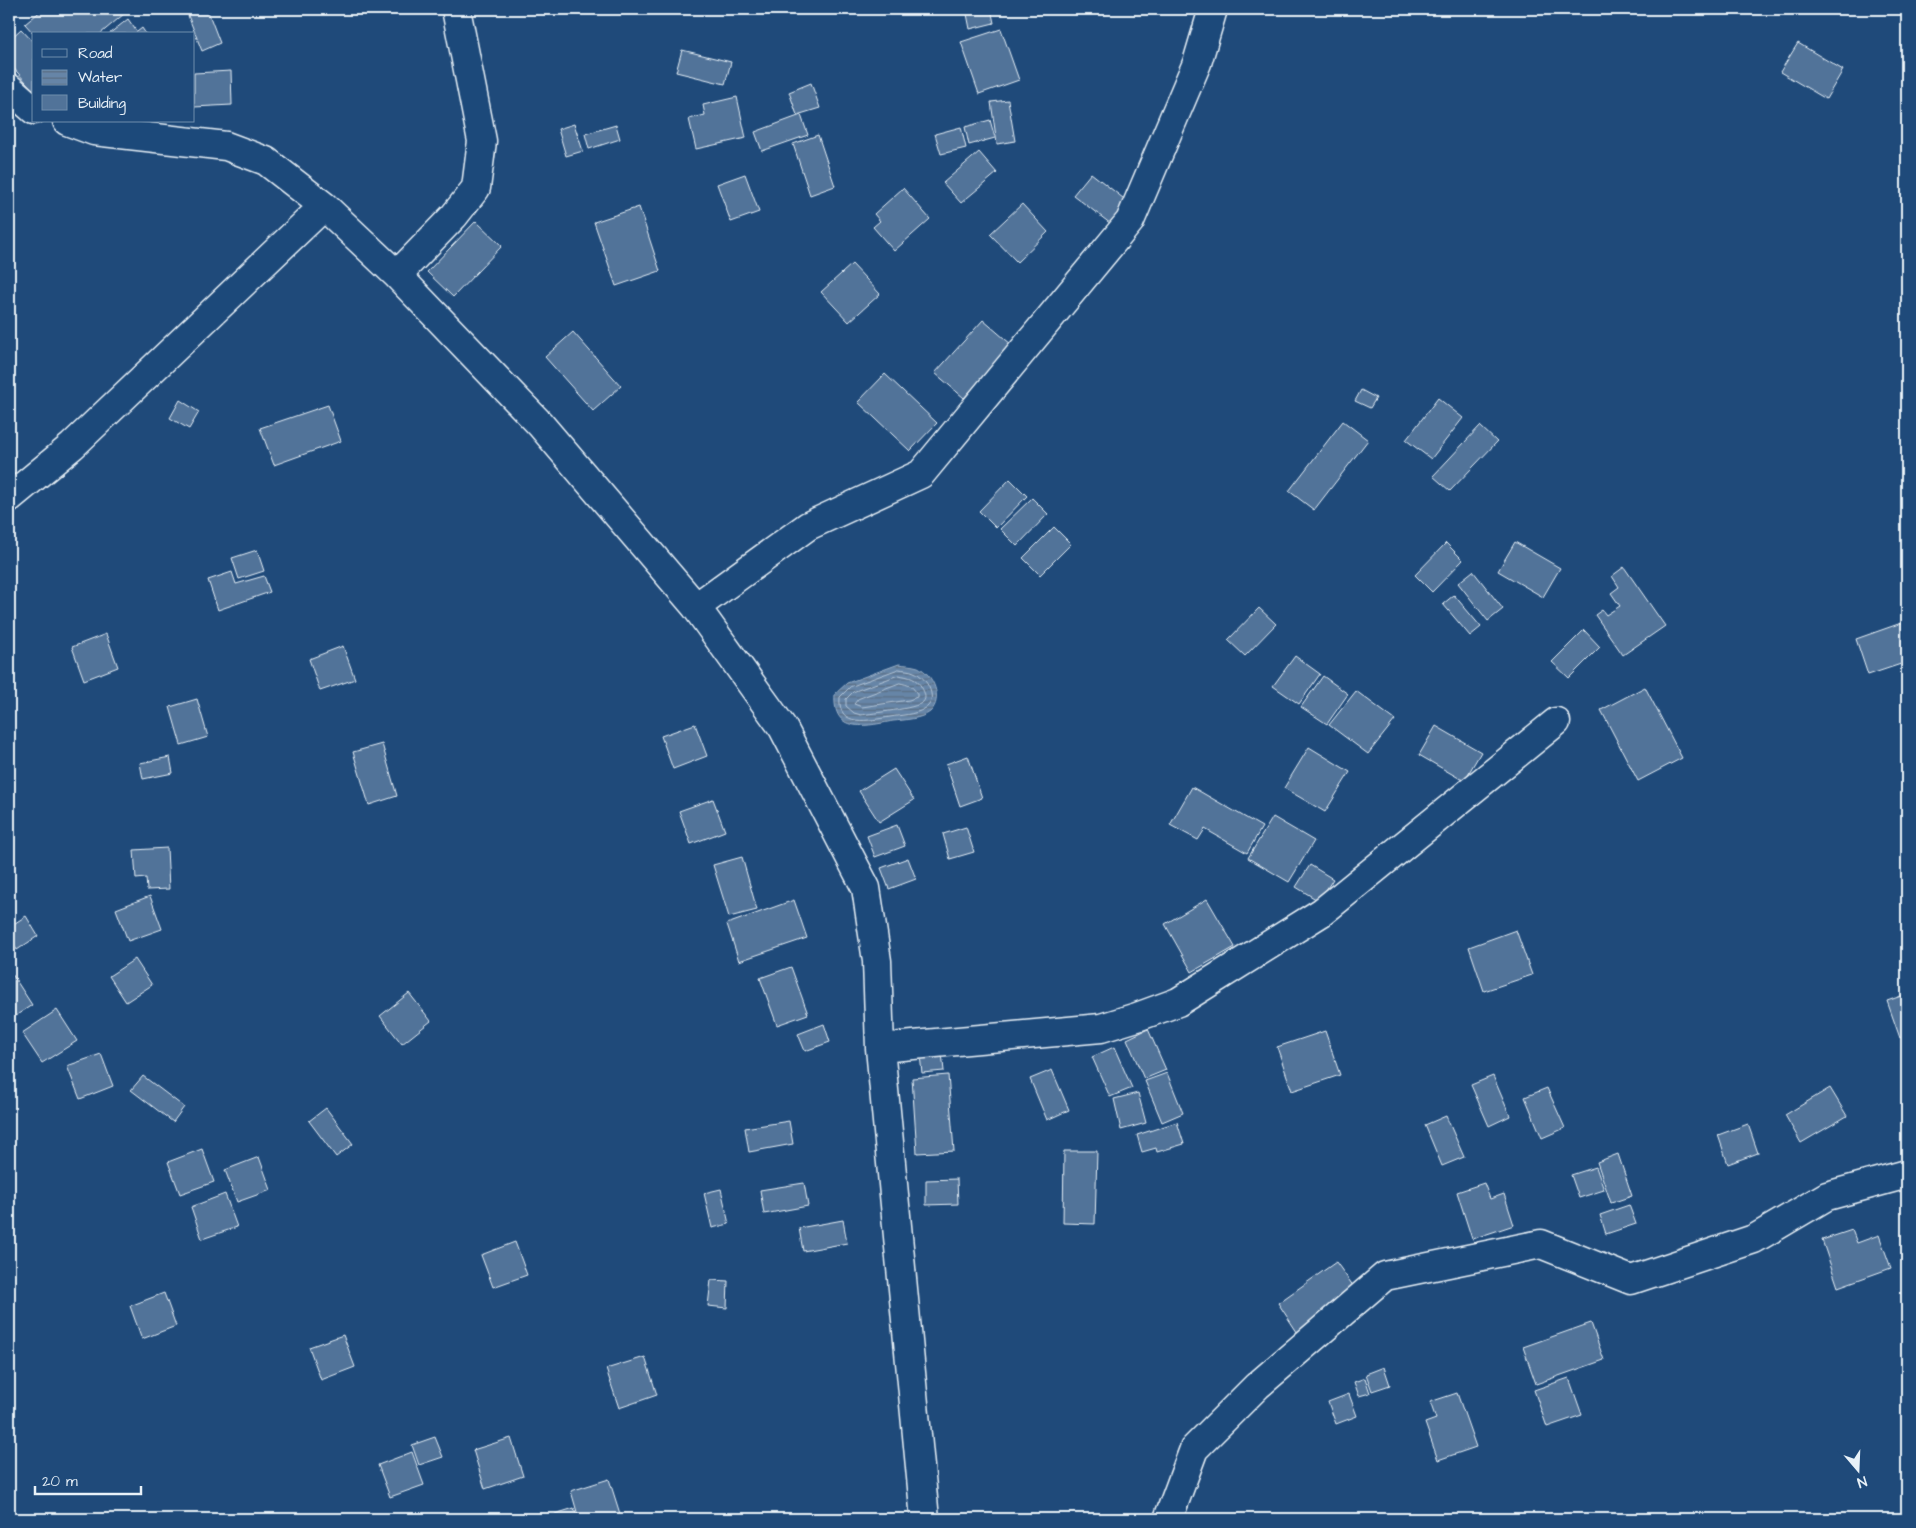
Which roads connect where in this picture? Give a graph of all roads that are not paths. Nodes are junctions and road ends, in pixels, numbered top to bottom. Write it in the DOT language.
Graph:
graph roads {
  1 [pos="456,9"];
  2 [pos="1213,9"];
  3 [pos="9,88"];
  4 [pos="32,108"];
  5 [pos="69,122"];
  6 [pos="324,206"];
  7 [pos="397,275"];
  8 [pos="9,498"];
  9 [pos="696,607"];
  10 [pos="1556,722"];
  11 [pos="880,1048"];
  12 [pos="1907,1174"];
  13 [pos="925,1519"];
  14 [pos="1168,1519"];
  1 -- 7 [label="street"];
  2 -- 9 [label="street"];
  3 -- 4 [label="street"];
  5 -- 6 [label="street"];
  6 -- 7 [label="street"];
  6 -- 8 [label="street"];
  7 -- 9 [label="street"];
  9 -- 11 [label="street"];
  10 -- 11 [label="street"];
  11 -- 13 [label="street"];
  12 -- 14 [label="street"];
}
